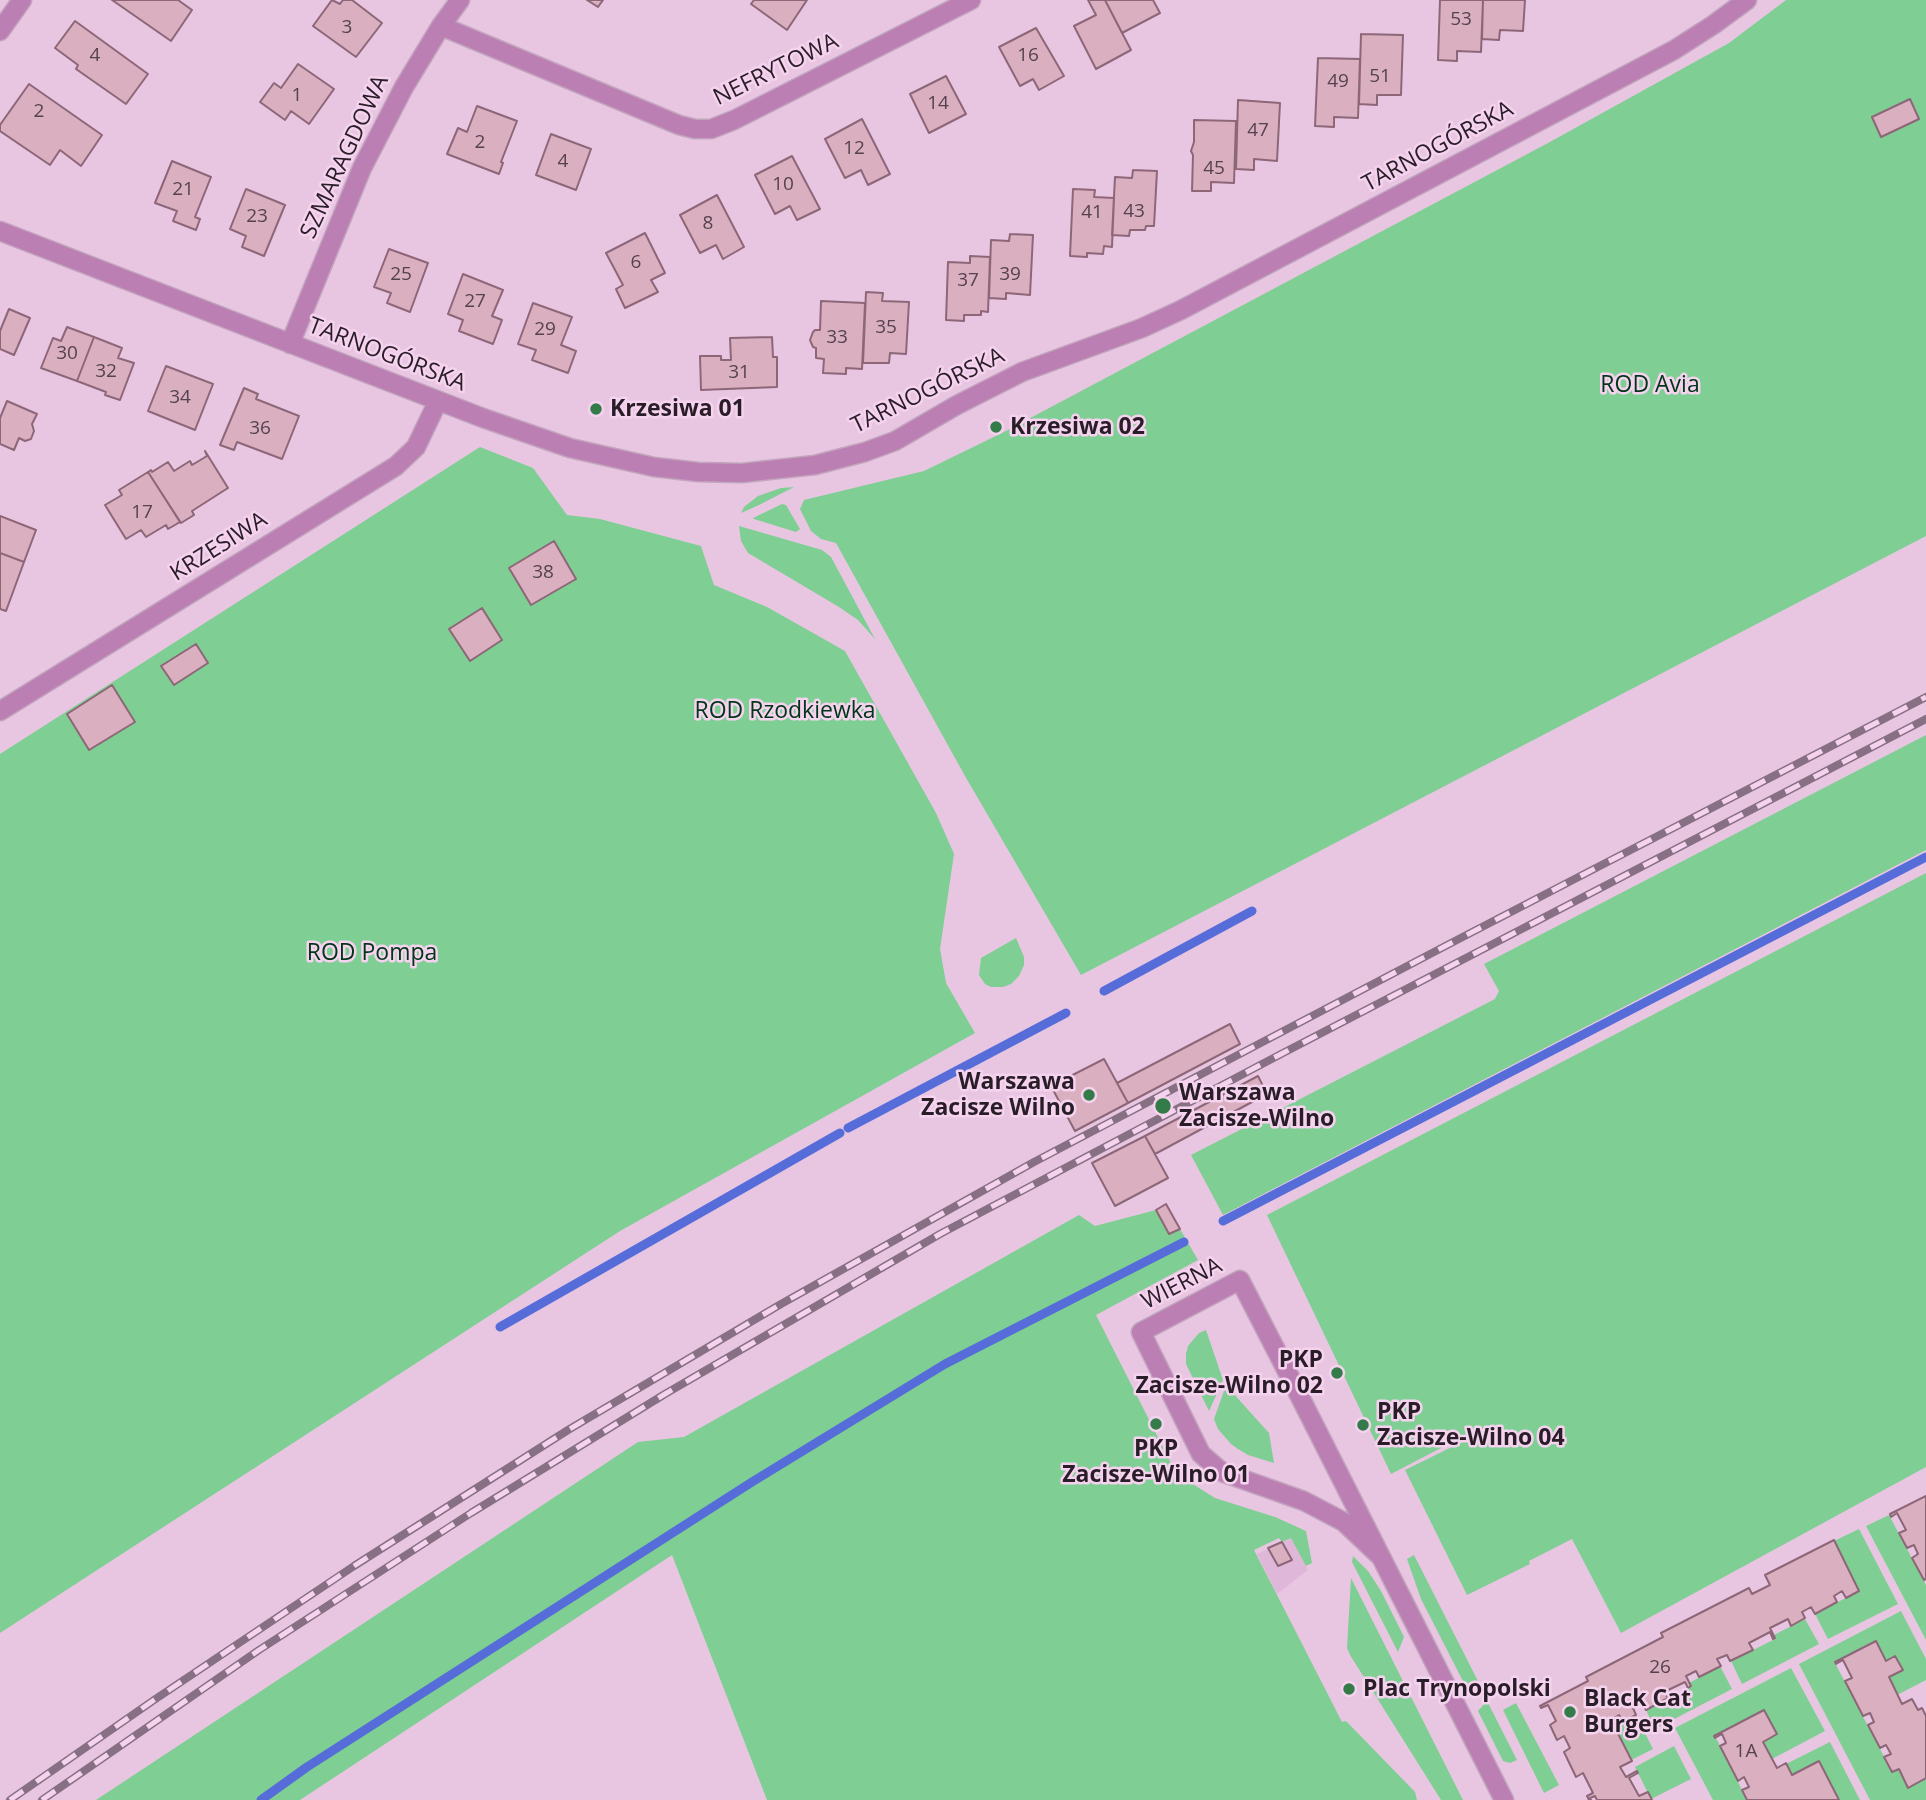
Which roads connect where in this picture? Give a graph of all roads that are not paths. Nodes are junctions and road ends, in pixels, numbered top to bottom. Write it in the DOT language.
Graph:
graph roads {
  1 [pos="22,0"];
  2 [pos="460,0"];
  3 [pos="971,0"];
  4 [pos="1747,0"];
  5 [pos="441,26"];
  6 [pos="0,31"];
  7 [pos="0,232"];
  8 [pos="290,344"];
  9 [pos="438,401"];
  10 [pos="0,711"];
  11 [pos="1381,1557"];
  12 [pos="1504,1800"];
  1 -- 6 [label="street"];
  2 -- 5 [label="street, SZMARAGDOWA"];
  3 -- 5 [label="street, NEFRYTOWA"];
  4 -- 9 [label="street, TARNOGÓRSKA"];
  5 -- 8 [label="street, SZMARAGDOWA"];
  7 -- 8 [label="street, TARNOGÓRSKA"];
  8 -- 9 [label="street, TARNOGÓRSKA"];
  9 -- 10 [label="street, KRZESIWA"];
  11 -- 11 [label="street, WIERNA"];
  11 -- 12 [label="street, WIERNA"];
}
